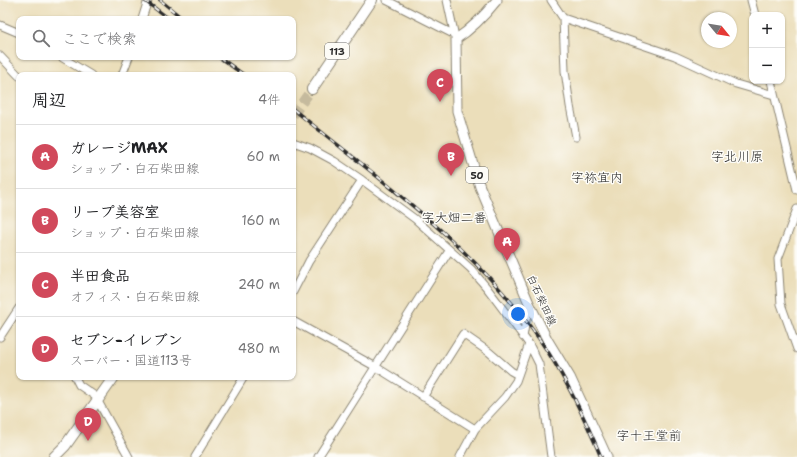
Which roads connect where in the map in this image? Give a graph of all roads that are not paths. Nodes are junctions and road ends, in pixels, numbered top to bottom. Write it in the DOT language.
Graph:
graph roads {
  1 [pos="148,0"];
  2 [pos="372,0"];
  3 [pos="386,0"];
  4 [pos="447,0"];
  5 [pos="497,0"];
  6 [pos="551,0"];
  7 [pos="751,0"];
  8 [pos="754,12"];
  9 [pos="143,16"];
  10 [pos="563,18"];
  11 [pos="1,27"];
  12 [pos="16,32"];
  13 [pos="455,37"];
  14 [pos="0,56"];
  15 [pos="66,60"];
  16 [pos="128,60"];
  17 [pos="86,72"];
  18 [pos="123,72"];
  19 [pos="16,73"];
  20 [pos="772,84"];
  21 [pos="312,88"];
  22 [pos="774,95"];
  23 [pos="576,137"];
  24 [pos="296,143"];
  25 [pos="362,180"];
  26 [pos="797,190"];
  27 [pos="797,209"];
  28 [pos="449,251"];
  29 [pos="296,286"];
  30 [pos="529,303"];
  31 [pos="16,313"];
  32 [pos="296,323"];
  33 [pos="0,337"];
  34 [pos="523,337"];
  35 [pos="529,344"];
  36 [pos="797,349"];
  37 [pos="376,367"];
  38 [pos="518,375"];
  39 [pos="76,380"];
  40 [pos="112,380"];
  41 [pos="242,380"];
  42 [pos="423,397"];
  43 [pos="98,400"];
  44 [pos="475,429"];
  45 [pos="54,457"];
  46 [pos="129,457"];
  47 [pos="195,457"];
  48 [pos="318,457"];
  49 [pos="460,457"];
  50 [pos="550,457"];
  51 [pos="607,457"];
  1 -- 9 [label="street"];
  2 -- 21 [label="highway, 113"];
  3 -- 13 [label="street"];
  4 -- 13 [label="street"];
  5 -- 13 [label="main road"];
  6 -- 10 [label="street"];
  7 -- 8 [label="street"];
  10 -- 22 [label="street"];
  10 -- 23 [label="street"];
  11 -- 12 [label="street"];
  13 -- 30 [label="main road, 白石柴田線 / 50"];
  14 -- 19 [label="street"];
  15 -- 17 [label="street"];
  16 -- 18 [label="street"];
  20 -- 22 [label="street"];
  22 -- 26 [label="street"];
  24 -- 25 [label="street"];
  25 -- 28 [label="street"];
  25 -- 29 [label="street"];
  27 -- 36 [label="street"];
  28 -- 34 [label="street"];
  28 -- 37 [label="street"];
  30 -- 34 [label="street"];
  30 -- 51 [label="main road, 白石柴田線 / 50"];
  31 -- 33 [label="street"];
  32 -- 37 [label="street"];
  34 -- 35 [label="street"];
  35 -- 38 [label="street"];
  35 -- 50 [label="street"];
  37 -- 42 [label="street"];
  37 -- 48 [label="street"];
  38 -- 42 [label="street"];
  38 -- 44 [label="street"];
  39 -- 43 [label="street"];
  40 -- 43 [label="highway"];
  41 -- 47 [label="street"];
  42 -- 44 [label="street"];
  43 -- 45 [label="highway"];
  43 -- 46 [label="street"];
  44 -- 49 [label="street"];
}
